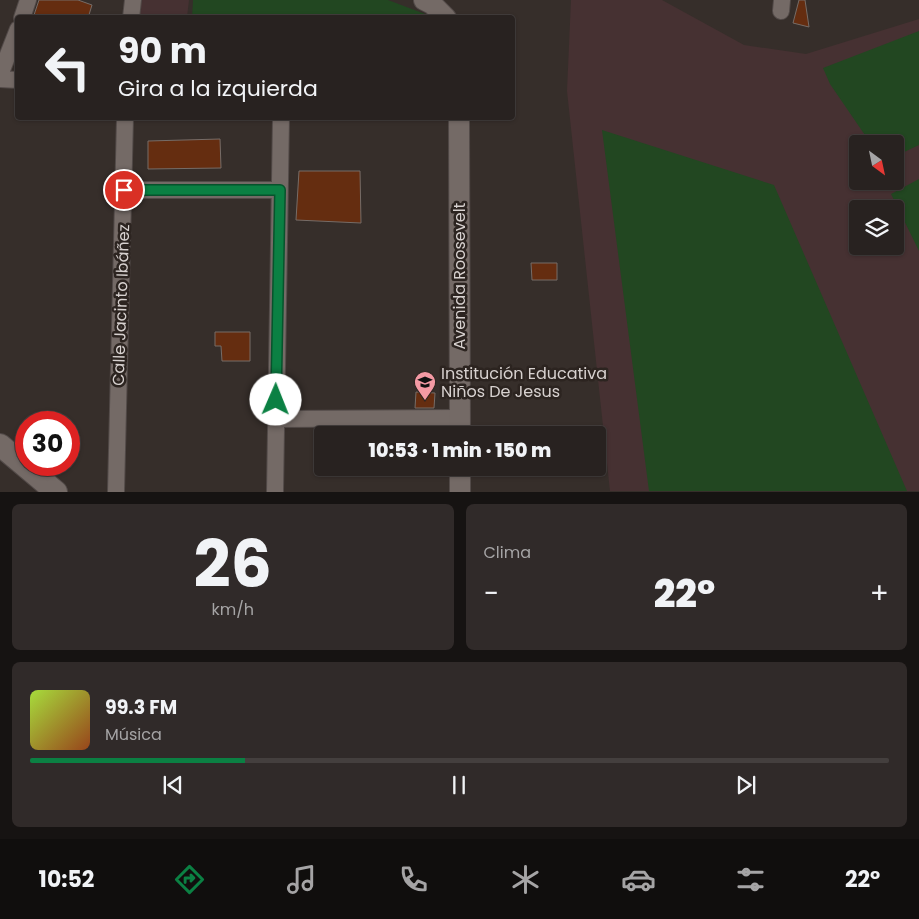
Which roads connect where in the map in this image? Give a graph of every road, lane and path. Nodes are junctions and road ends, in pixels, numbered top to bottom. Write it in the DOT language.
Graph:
graph roads {
  1 [pos="28,0"];
  2 [pos="133,0"];
  3 [pos="424,0"];
  4 [pos="23,15"];
  5 [pos="131,15"];
  6 [pos="443,15"];
  7 [pos="15,37"];
  8 [pos="0,75"];
  9 [pos="0,79"];
  10 [pos="15,80"];
  11 [pos="125,120"];
  12 [pos="281,120"];
  13 [pos="459,120"];
  14 [pos="124,190"];
  15 [pos="280,190"];
  16 [pos="276,419"];
  17 [pos="460,426"];
  18 [pos="0,445"];
  19 [pos="460,476"];
  20 [pos="56,492"];
  21 [pos="116,492"];
  22 [pos="275,492"];
  23 [pos="460,492"];
  1 -- 4 [label="street"];
  2 -- 5 [label="street"];
  3 -- 6 [label="street"];
  7 -- 8 [label="street"];
  9 -- 10 [label="street"];
  11 -- 14 [label="street, Calle Jacinto Ibáñez"];
  12 -- 15 [label="street"];
  13 -- 17 [label="street, Avenida Roosevelt"];
  14 -- 15 [label="street"];
  14 -- 21 [label="street, Calle Jacinto Ibáñez"];
  15 -- 16 [label="street"];
  16 -- 17 [label="street"];
  16 -- 22 [label="street"];
  18 -- 20 [label="main road"];
  19 -- 23 [label="street"];
}
